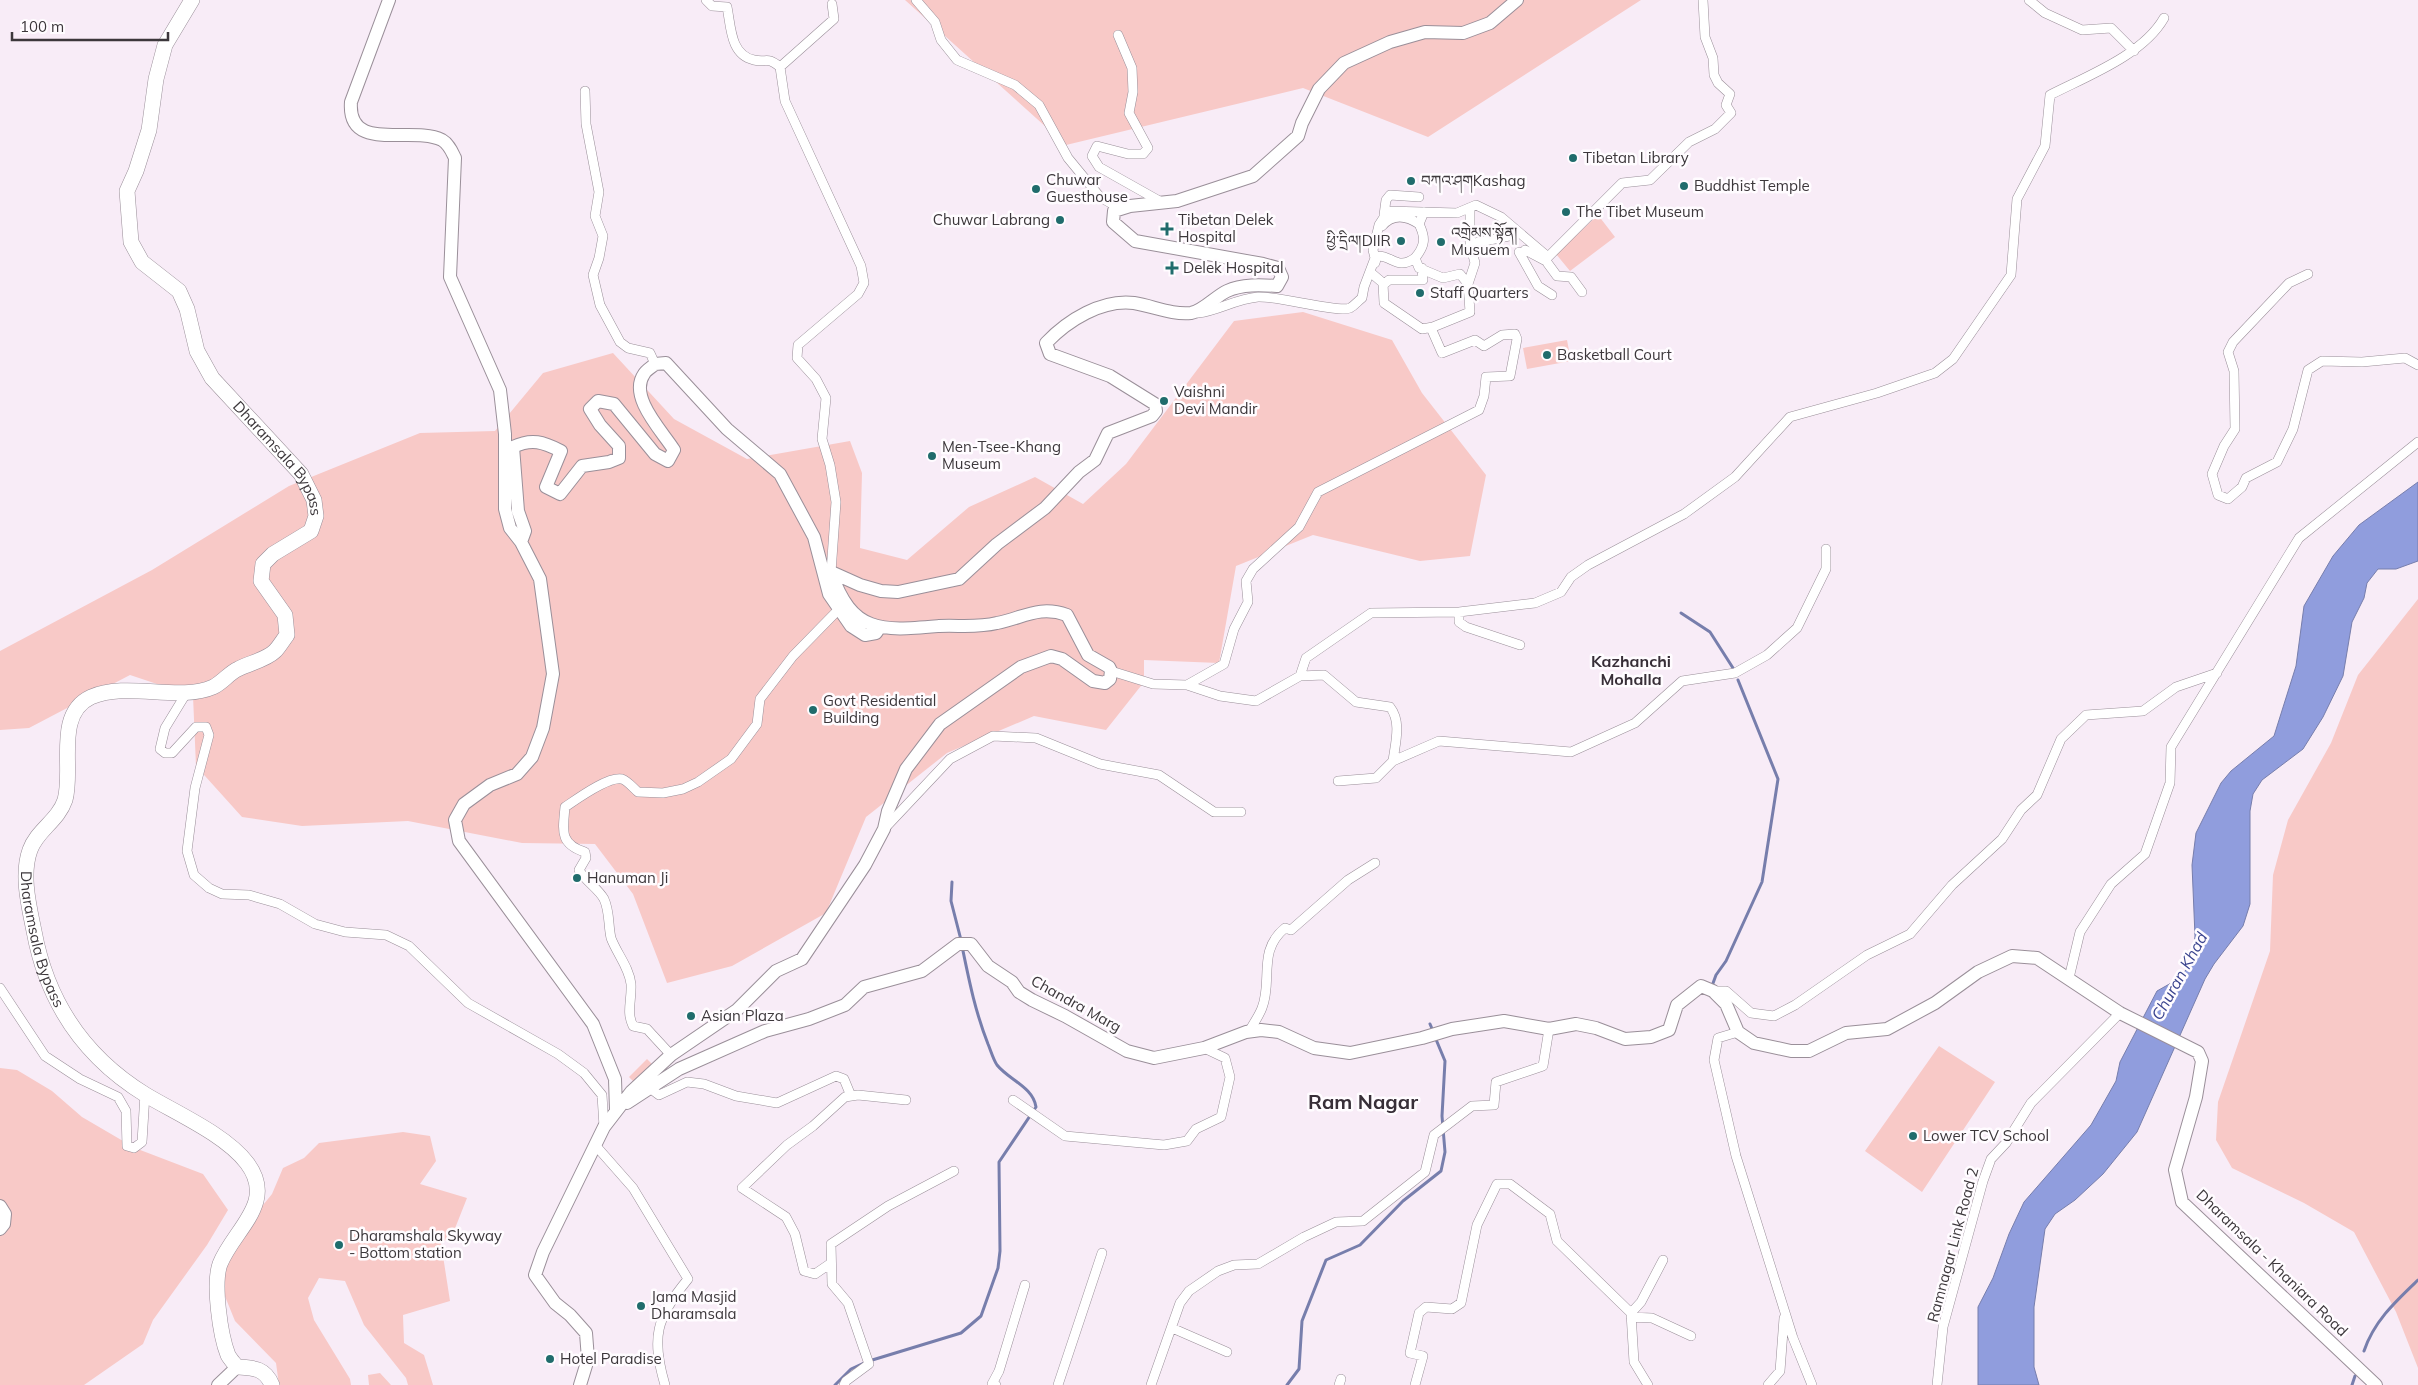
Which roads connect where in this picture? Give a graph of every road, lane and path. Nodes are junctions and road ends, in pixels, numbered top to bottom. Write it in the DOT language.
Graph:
graph roads {
  1 [pos="192,0"];
  2 [pos="389,0"];
  3 [pos="706,0"];
  4 [pos="916,0"];
  5 [pos="1516,0"];
  6 [pos="1703,0"];
  7 [pos="2029,0"];
  8 [pos="832,4"];
  9 [pos="2164,18"];
  10 [pos="1118,35"];
  11 [pos="2134,51"];
  12 [pos="780,67"];
  13 [pos="584,91"];
  14 [pos="1419,197"];
  15 [pos="1163,203"];
  16 [pos="1470,208"];
  17 [pos="1121,209"];
  18 [pos="1424,212"];
  19 [pos="1383,218"];
  20 [pos="1419,224"];
  21 [pos="1512,233"];
  22 [pos="1378,237"];
  23 [pos="1470,244"];
  24 [pos="1416,258"];
  25 [pos="1422,268"];
  26 [pos="1371,272"];
  27 [pos="2308,274"];
  28 [pos="1468,284"];
  29 [pos="1384,285"];
  30 [pos="1582,292"];
  31 [pos="1552,295"];
  32 [pos="1192,313"];
  33 [pos="1431,328"];
  34 [pos="655,364"];
  35 [pos="2418,365"];
  36 [pos="2418,442"];
  37 [pos="521,542"];
  38 [pos="1826,549"];
  39 [pos="831,572"];
  40 [pos="840,609"];
  41 [pos="1460,612"];
  42 [pos="880,627"];
  43 [pos="1520,645"];
  44 [pos="1112,670"];
  45 [pos="2217,674"];
  46 [pos="1300,676"];
  47 [pos="1187,685"];
  48 [pos="187,692"];
  49 [pos="1393,762"];
  50 [pos="1338,781"];
  51 [pos="1241,812"];
  52 [pos="884,829"];
  53 [pos="1375,863"];
  54 [pos="2069,978"];
  55 [pos="0,988"];
  56 [pos="1713,991"];
  57 [pos="2120,1013"];
  58 [pos="1549,1030"];
  59 [pos="1249,1032"];
  60 [pos="1738,1032"];
  61 [pos="1204,1048"];
  62 [pos="671,1055"];
  63 [pos="649,1090"];
  64 [pos="145,1094"];
  65 [pos="851,1096"];
  66 [pos="906,1100"];
  67 [pos="1013,1100"];
  68 [pos="616,1110"];
  69 [pos="604,1127"];
  70 [pos="596,1146"];
  71 [pos="954,1171"];
  72 [pos="0,1206"];
  73 [pos="0,1229"];
  74 [pos="1102,1253"];
  75 [pos="1663,1260"];
  76 [pos="831,1263"];
  77 [pos="1025,1285"];
  78 [pos="1784,1306"];
  79 [pos="1631,1315"];
  80 [pos="1172,1328"];
  81 [pos="1690,1336"];
  82 [pos="1227,1352"];
  83 [pos="237,1367"];
  84 [pos="218,1385"];
  85 [pos="272,1385"];
  86 [pos="580,1385"];
  87 [pos="664,1385"];
  88 [pos="844,1385"];
  89 [pos="996,1385"];
  90 [pos="1058,1385"];
  91 [pos="1151,1385"];
  92 [pos="1415,1385"];
  93 [pos="1648,1385"];
  94 [pos="1768,1385"];
  95 [pos="1812,1385"];
  96 [pos="1937,1385"];
  97 [pos="2376,1385"];
  1 -- 48 [label="main road, Dharamsala Bypass"];
  2 -- 37 [label="street"];
  3 -- 12 [label="street"];
  4 -- 17 [label="street"];
  5 -- 15 [label="street"];
  6 -- 16 [label="street"];
  7 -- 11 [label="street"];
  8 -- 12 [label="street"];
  9 -- 11 [label="street"];
  10 -- 15 [label="street"];
  11 -- 41 [label="street"];
  12 -- 39 [label="street"];
  13 -- 34 [label="street"];
  14 -- 19 [label="street"];
  15 -- 17 [label="street"];
  16 -- 18 [label="street"];
  16 -- 23 [label="street"];
  17 -- 32 [label="street"];
  18 -- 19 [label="street"];
  18 -- 20 [label="street"];
  19 -- 26 [label="street"];
  20 -- 22 [label="street"];
  20 -- 24 [label="street"];
  21 -- 23 [label="street"];
  23 -- 28 [label="street"];
  24 -- 25 [label="street"];
  24 -- 26 [label="street"];
  25 -- 28 [label="street"];
  25 -- 29 [label="street"];
  26 -- 29 [label="street"];
  26 -- 32 [label="street"];
  27 -- 35 [label="street"];
  28 -- 33 [label="street"];
  29 -- 33 [label="street"];
  30 -- 31 [label="street"];
  32 -- 39 [label="street"];
  33 -- 47 [label="street"];
  34 -- 37 [label="street"];
  34 -- 40 [label="street"];
  36 -- 45 [label="street"];
  37 -- 68 [label="street"];
  38 -- 49 [label="street"];
  39 -- 42 [label="street"];
  40 -- 42 [label="street"];
  40 -- 62 [label="street"];
  41 -- 43 [label="street"];
  41 -- 46 [label="street"];
  42 -- 44 [label="street"];
  44 -- 47 [label="street"];
  44 -- 52 [label="street"];
  45 -- 54 [label="street"];
  45 -- 56 [label="street"];
  46 -- 47 [label="street"];
  46 -- 49 [label="street"];
  48 -- 64 [label="main road, Dharamsala Bypass"];
  48 -- 69 [label="street"];
  49 -- 50 [label="street"];
  51 -- 52 [label="street"];
  52 -- 62 [label="street"];
  53 -- 59 [label="street"];
  54 -- 57 [label="street, Dharamsala - Khaniara Road"];
  54 -- 60 [label="street, Dharamsala - Khaniara Road"];
  55 -- 64 [label="street"];
  56 -- 58 [label="street"];
  56 -- 60 [label="street"];
  57 -- 96 [label="street, Ramnagar Link Road 2"];
  57 -- 97 [label="street, Dharamsala - Khaniara Road"];
  58 -- 59 [label="street, Chandra Marg"];
  58 -- 80 [label="street"];
  59 -- 61 [label="street, Chandra Marg"];
  60 -- 78 [label="street"];
  61 -- 63 [label="street, Chandra Marg"];
  61 -- 67 [label="street"];
  62 -- 68 [label="street"];
  63 -- 65 [label="street"];
  63 -- 68 [label="street, Chandra Marg"];
  64 -- 83 [label="main road, Dharamsala Bypass"];
  65 -- 66 [label="street"];
  65 -- 76 [label="street"];
  68 -- 69 [label="street"];
  69 -- 70 [label="street"];
  70 -- 86 [label="street"];
  70 -- 87 [label="street"];
  71 -- 76 [label="street"];
  72 -- 73 [label="street"];
  74 -- 90 [label="street"];
  75 -- 79 [label="street"];
  76 -- 88 [label="street"];
  77 -- 89 [label="street"];
  78 -- 94 [label="street"];
  78 -- 95 [label="street"];
  79 -- 81 [label="street"];
  79 -- 92 [label="street"];
  79 -- 93 [label="street"];
  80 -- 82 [label="street"];
  80 -- 91 [label="street"];
  83 -- 84 [label="street"];
  83 -- 85 [label="main road"];
}
